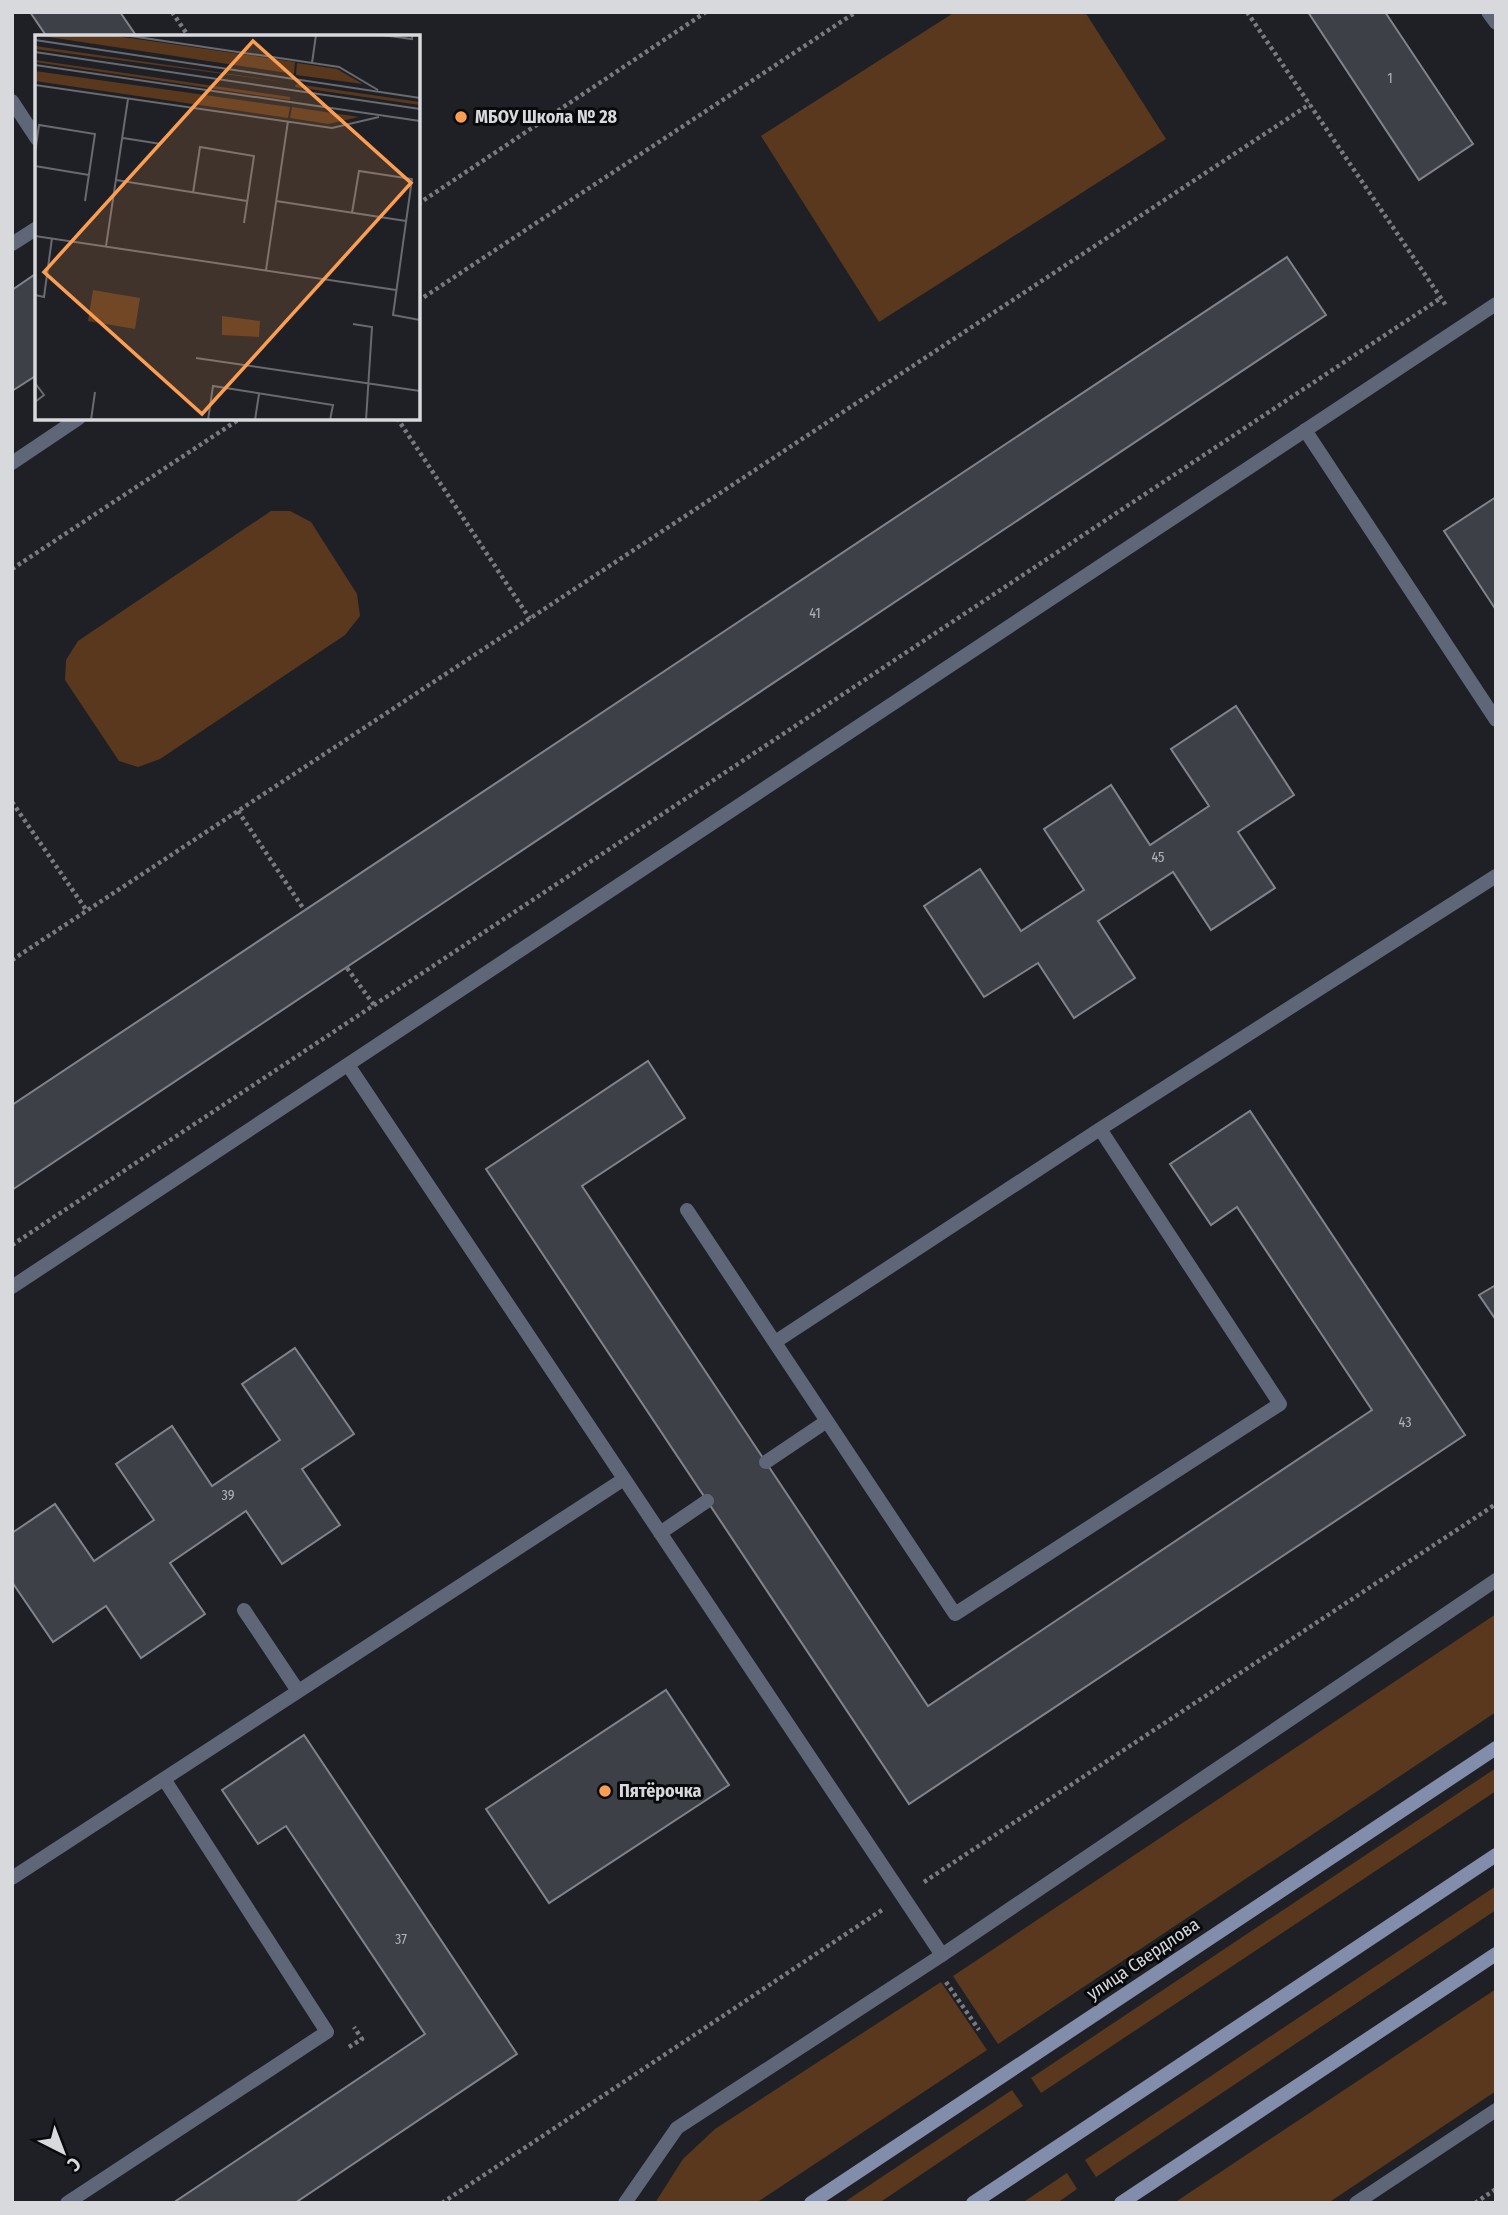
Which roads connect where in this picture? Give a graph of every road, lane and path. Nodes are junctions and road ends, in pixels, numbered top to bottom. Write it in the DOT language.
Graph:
graph roads {
  1 [pos="172,12"];
  2 [pos="706,12"];
  3 [pos="856,12"];
  4 [pos="1247,12"];
  5 [pos="1488,12"];
  6 [pos="1496,23"];
  7 [pos="188,35"];
  8 [pos="12,102"];
  9 [pos="1310,104"];
  10 [pos="35,136"];
  11 [pos="420,203"];
  12 [pos="35,229"];
  13 [pos="12,244"];
  14 [pos="1441,298"];
  15 [pos="420,300"];
  16 [pos="1496,304"];
  17 [pos="1460,327"];
  18 [pos="75,420"];
  19 [pos="238,420"];
  20 [pos="398,420"];
  21 [pos="1305,430"];
  22 [pos="12,463"];
  23 [pos="12,569"];
  24 [pos="530,619"];
  25 [pos="1496,720"];
  26 [pos="12,802"];
  27 [pos="239,811"];
  28 [pos="1496,876"];
  29 [pos="87,911"];
  30 [pos="305,911"];
  31 [pos="12,960"];
  32 [pos="346,968"];
  33 [pos="374,1005"];
  34 [pos="348,1065"];
  35 [pos="1100,1129"];
  36 [pos="687,1210"];
  37 [pos="12,1245"];
  38 [pos="12,1287"];
  39 [pos="775,1342"];
  40 [pos="827,1421"];
  41 [pos="766,1462"];
  42 [pos="624,1479"];
  43 [pos="707,1501"];
  44 [pos="1496,1504"];
  45 [pos="660,1533"];
  46 [pos="1496,1580"];
  47 [pos="244,1610"];
  48 [pos="298,1690"];
  49 [pos="1496,1748"];
  50 [pos="164,1779"];
  51 [pos="1496,1855"];
  52 [pos="12,1878"];
  53 [pos="903,1896"];
  54 [pos="1496,1954"];
  55 [pos="942,1955"];
  56 [pos="347,2016"];
  57 [pos="338,2054"];
  58 [pos="1496,2110"];
  59 [pos="1496,2189"];
  60 [pos="67,2203"];
  61 [pos="442,2203"];
  62 [pos="625,2203"];
  63 [pos="811,2203"];
  64 [pos="973,2203"];
  65 [pos="1121,2203"];
  66 [pos="1356,2203"];
  67 [pos="1475,2203"];
  1 -- 7 [label="path"];
  2 -- 11 [label="path"];
  3 -- 15 [label="path"];
  4 -- 9 [label="path"];
  5 -- 6 [label="street"];
  8 -- 10 [label="street"];
  9 -- 14 [label="path"];
  9 -- 24 [label="path"];
  12 -- 13 [label="street"];
  14 -- 17 [label="path"];
  14 -- 33 [label="path"];
  16 -- 17 [label="street"];
  17 -- 21 [label="street"];
  18 -- 22 [label="street"];
  19 -- 23 [label="path"];
  20 -- 24 [label="path"];
  21 -- 25 [label="street"];
  21 -- 34 [label="street"];
  24 -- 27 [label="path"];
  26 -- 29 [label="path"];
  27 -- 29 [label="path"];
  27 -- 30 [label="path"];
  28 -- 35 [label="street"];
  29 -- 31 [label="path"];
  32 -- 33 [label="path"];
  33 -- 37 [label="path"];
  34 -- 38 [label="street"];
  34 -- 42 [label="street"];
  35 -- 39 [label="street"];
  35 -- 40 [label="street"];
  36 -- 39 [label="street"];
  39 -- 40 [label="street"];
  40 -- 41 [label="street"];
  42 -- 45 [label="street"];
  42 -- 48 [label="street"];
  43 -- 45 [label="street"];
  44 -- 53 [label="path"];
  45 -- 53 [label="street"];
  46 -- 55 [label="street"];
  47 -- 48 [label="street"];
  48 -- 50 [label="street"];
  49 -- 63 [label="main road, улица Свердлова"];
  50 -- 52 [label="street"];
  50 -- 60 [label="street"];
  51 -- 64 [label="main road"];
  53 -- 55 [label="street"];
  53 -- 61 [label="path"];
  54 -- 65 [label="main road"];
  55 -- 62 [label="street"];
  56 -- 57 [label="path"];
  58 -- 66 [label="street"];
  59 -- 67 [label="path"];
}
